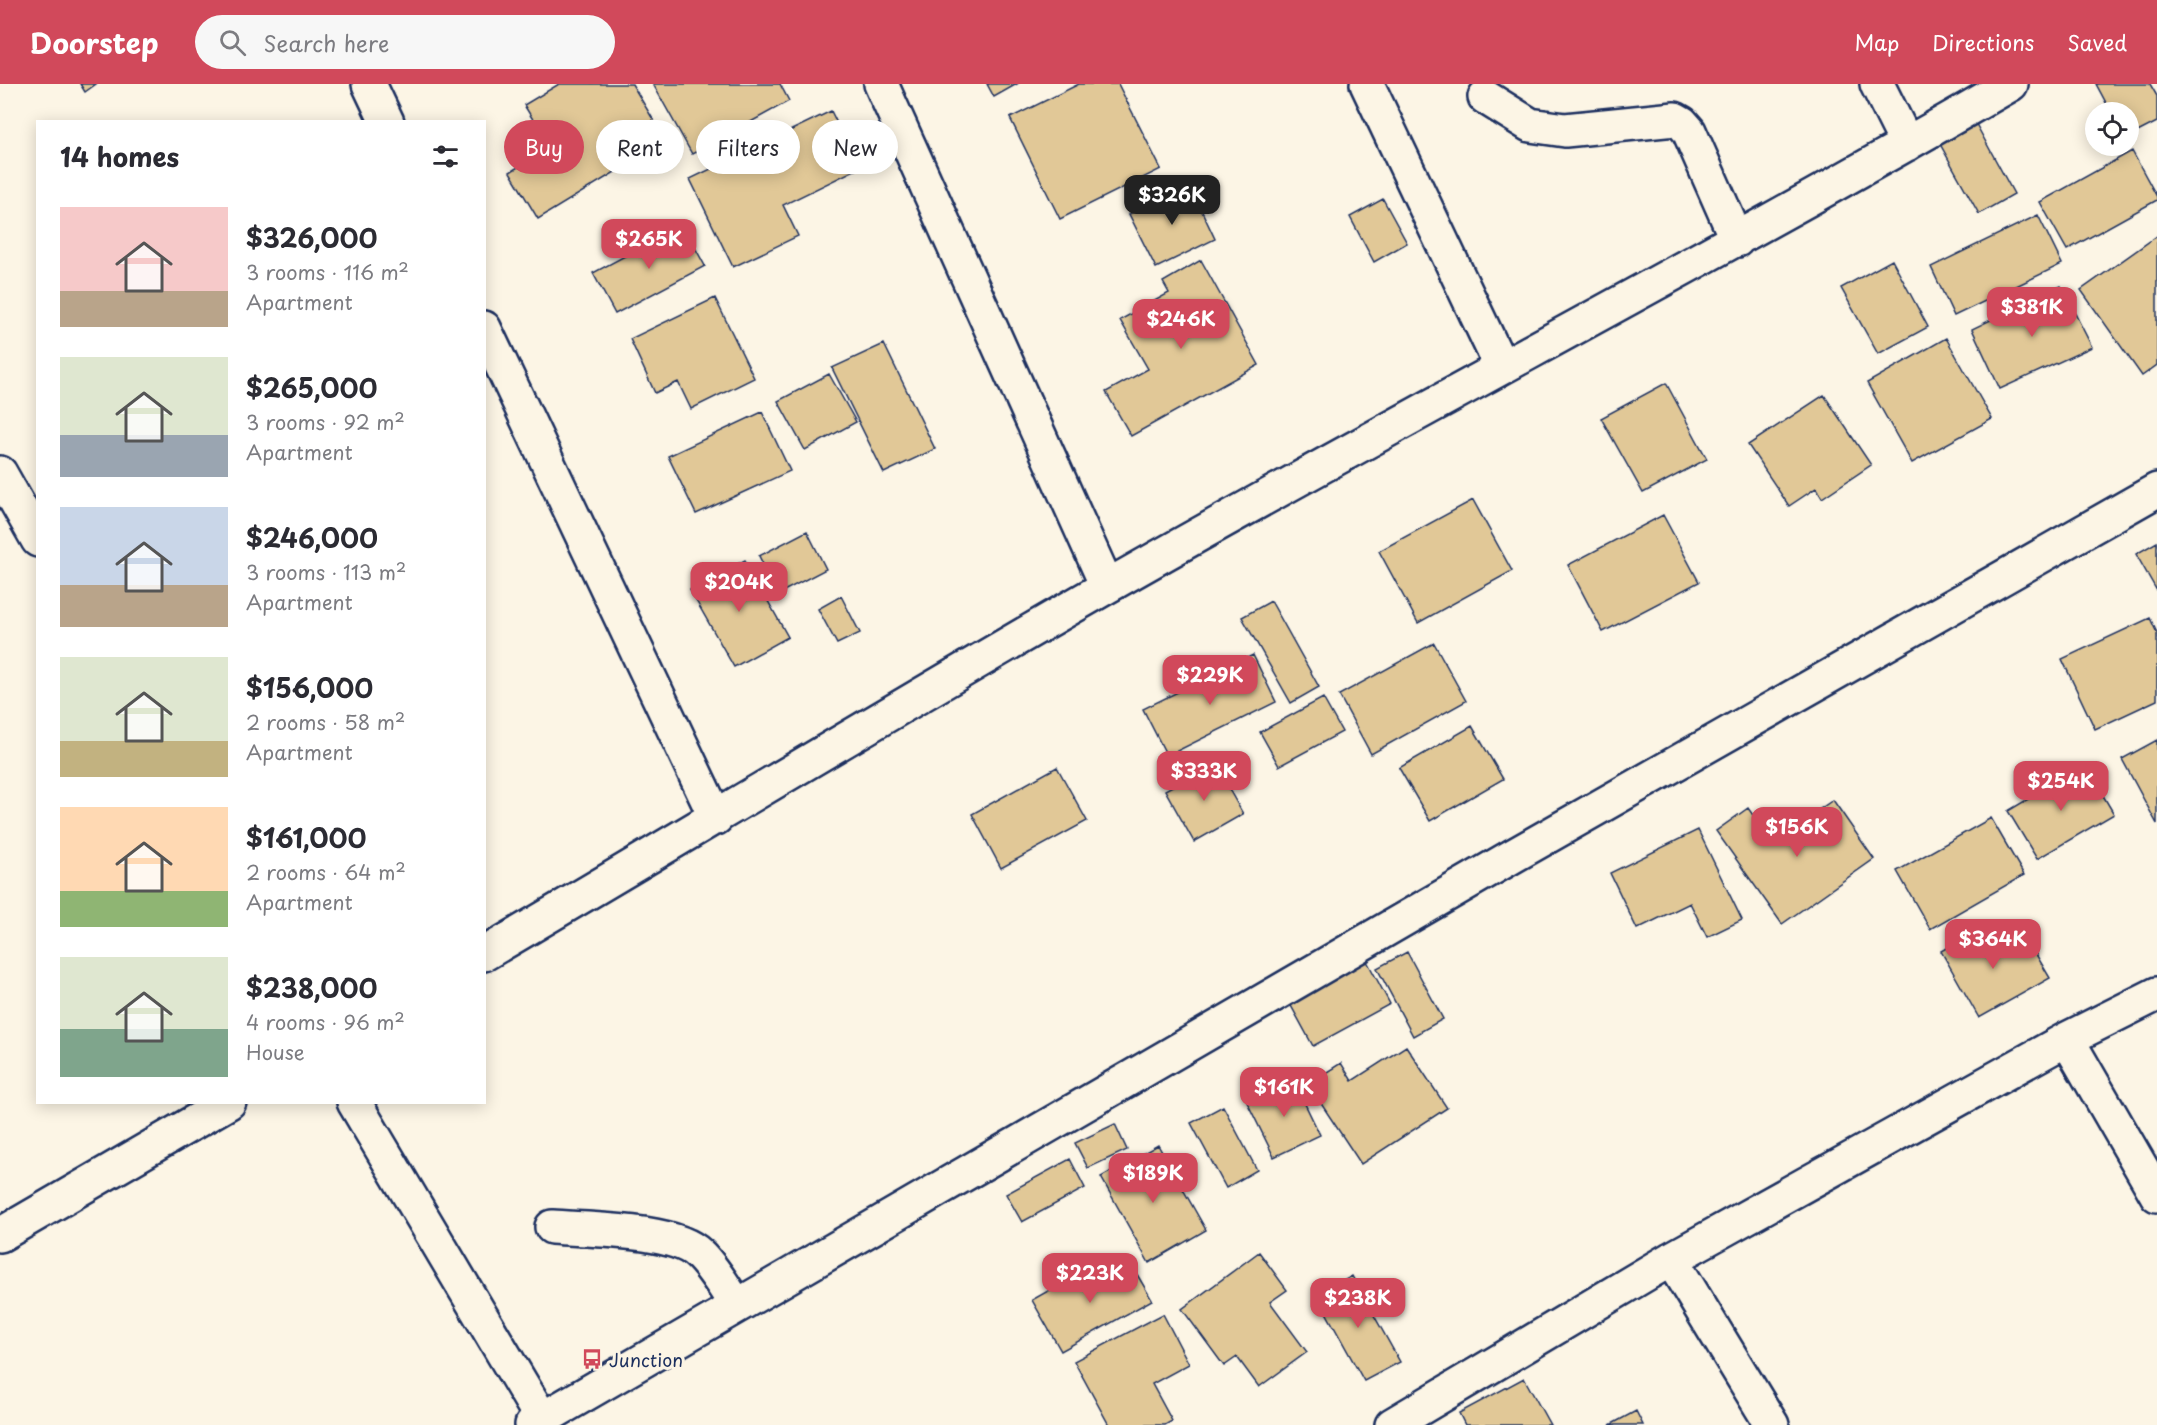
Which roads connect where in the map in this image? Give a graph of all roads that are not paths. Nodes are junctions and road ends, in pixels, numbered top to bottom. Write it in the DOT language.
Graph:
graph roads {
  1 [pos="369,84"];
  2 [pos="881,84"];
  3 [pos="1367,84"];
  4 [pos="1877,84"];
  5 [pos="2011,84"];
  6 [pos="1485,97"];
  7 [pos="386,120"];
  8 [pos="1907,144"];
  9 [pos="1737,240"];
  10 [pos="486,332"];
  11 [pos="1501,366"];
  12 [pos="0,473"];
  13 [pos="2157,489"];
  14 [pos="36,536"];
  15 [pos="1107,586"];
  16 [pos="716,818"];
  17 [pos="486,953"];
  18 [pos="2157,994"];
  19 [pos="2067,1039"];
  20 [pos="226,1104"];
  21 [pos="355,1104"];
  22 [pos="2157,1195"];
  23 [pos="552,1227"];
  24 [pos="0,1235"];
  25 [pos="1671,1259"];
  26 [pos="737,1306"];
  27 [pos="537,1422"];
  28 [pos="1392,1425"];
  29 [pos="1772,1425"];
  1 -- 7 [label="street"];
  2 -- 15 [label="street"];
  3 -- 11 [label="street"];
  4 -- 8 [label="street"];
  5 -- 8 [label="street"];
  6 -- 9 [label="street"];
  8 -- 9 [label="street"];
  9 -- 11 [label="street"];
  10 -- 16 [label="street"];
  11 -- 15 [label="street"];
  12 -- 14 [label="street"];
  13 -- 26 [label="street"];
  15 -- 16 [label="street"];
  16 -- 17 [label="street"];
  18 -- 19 [label="street"];
  19 -- 22 [label="street"];
  19 -- 25 [label="street"];
  20 -- 24 [label="street"];
  21 -- 27 [label="street"];
  23 -- 26 [label="street"];
  25 -- 28 [label="street"];
  25 -- 29 [label="street"];
  26 -- 27 [label="street"];
}
